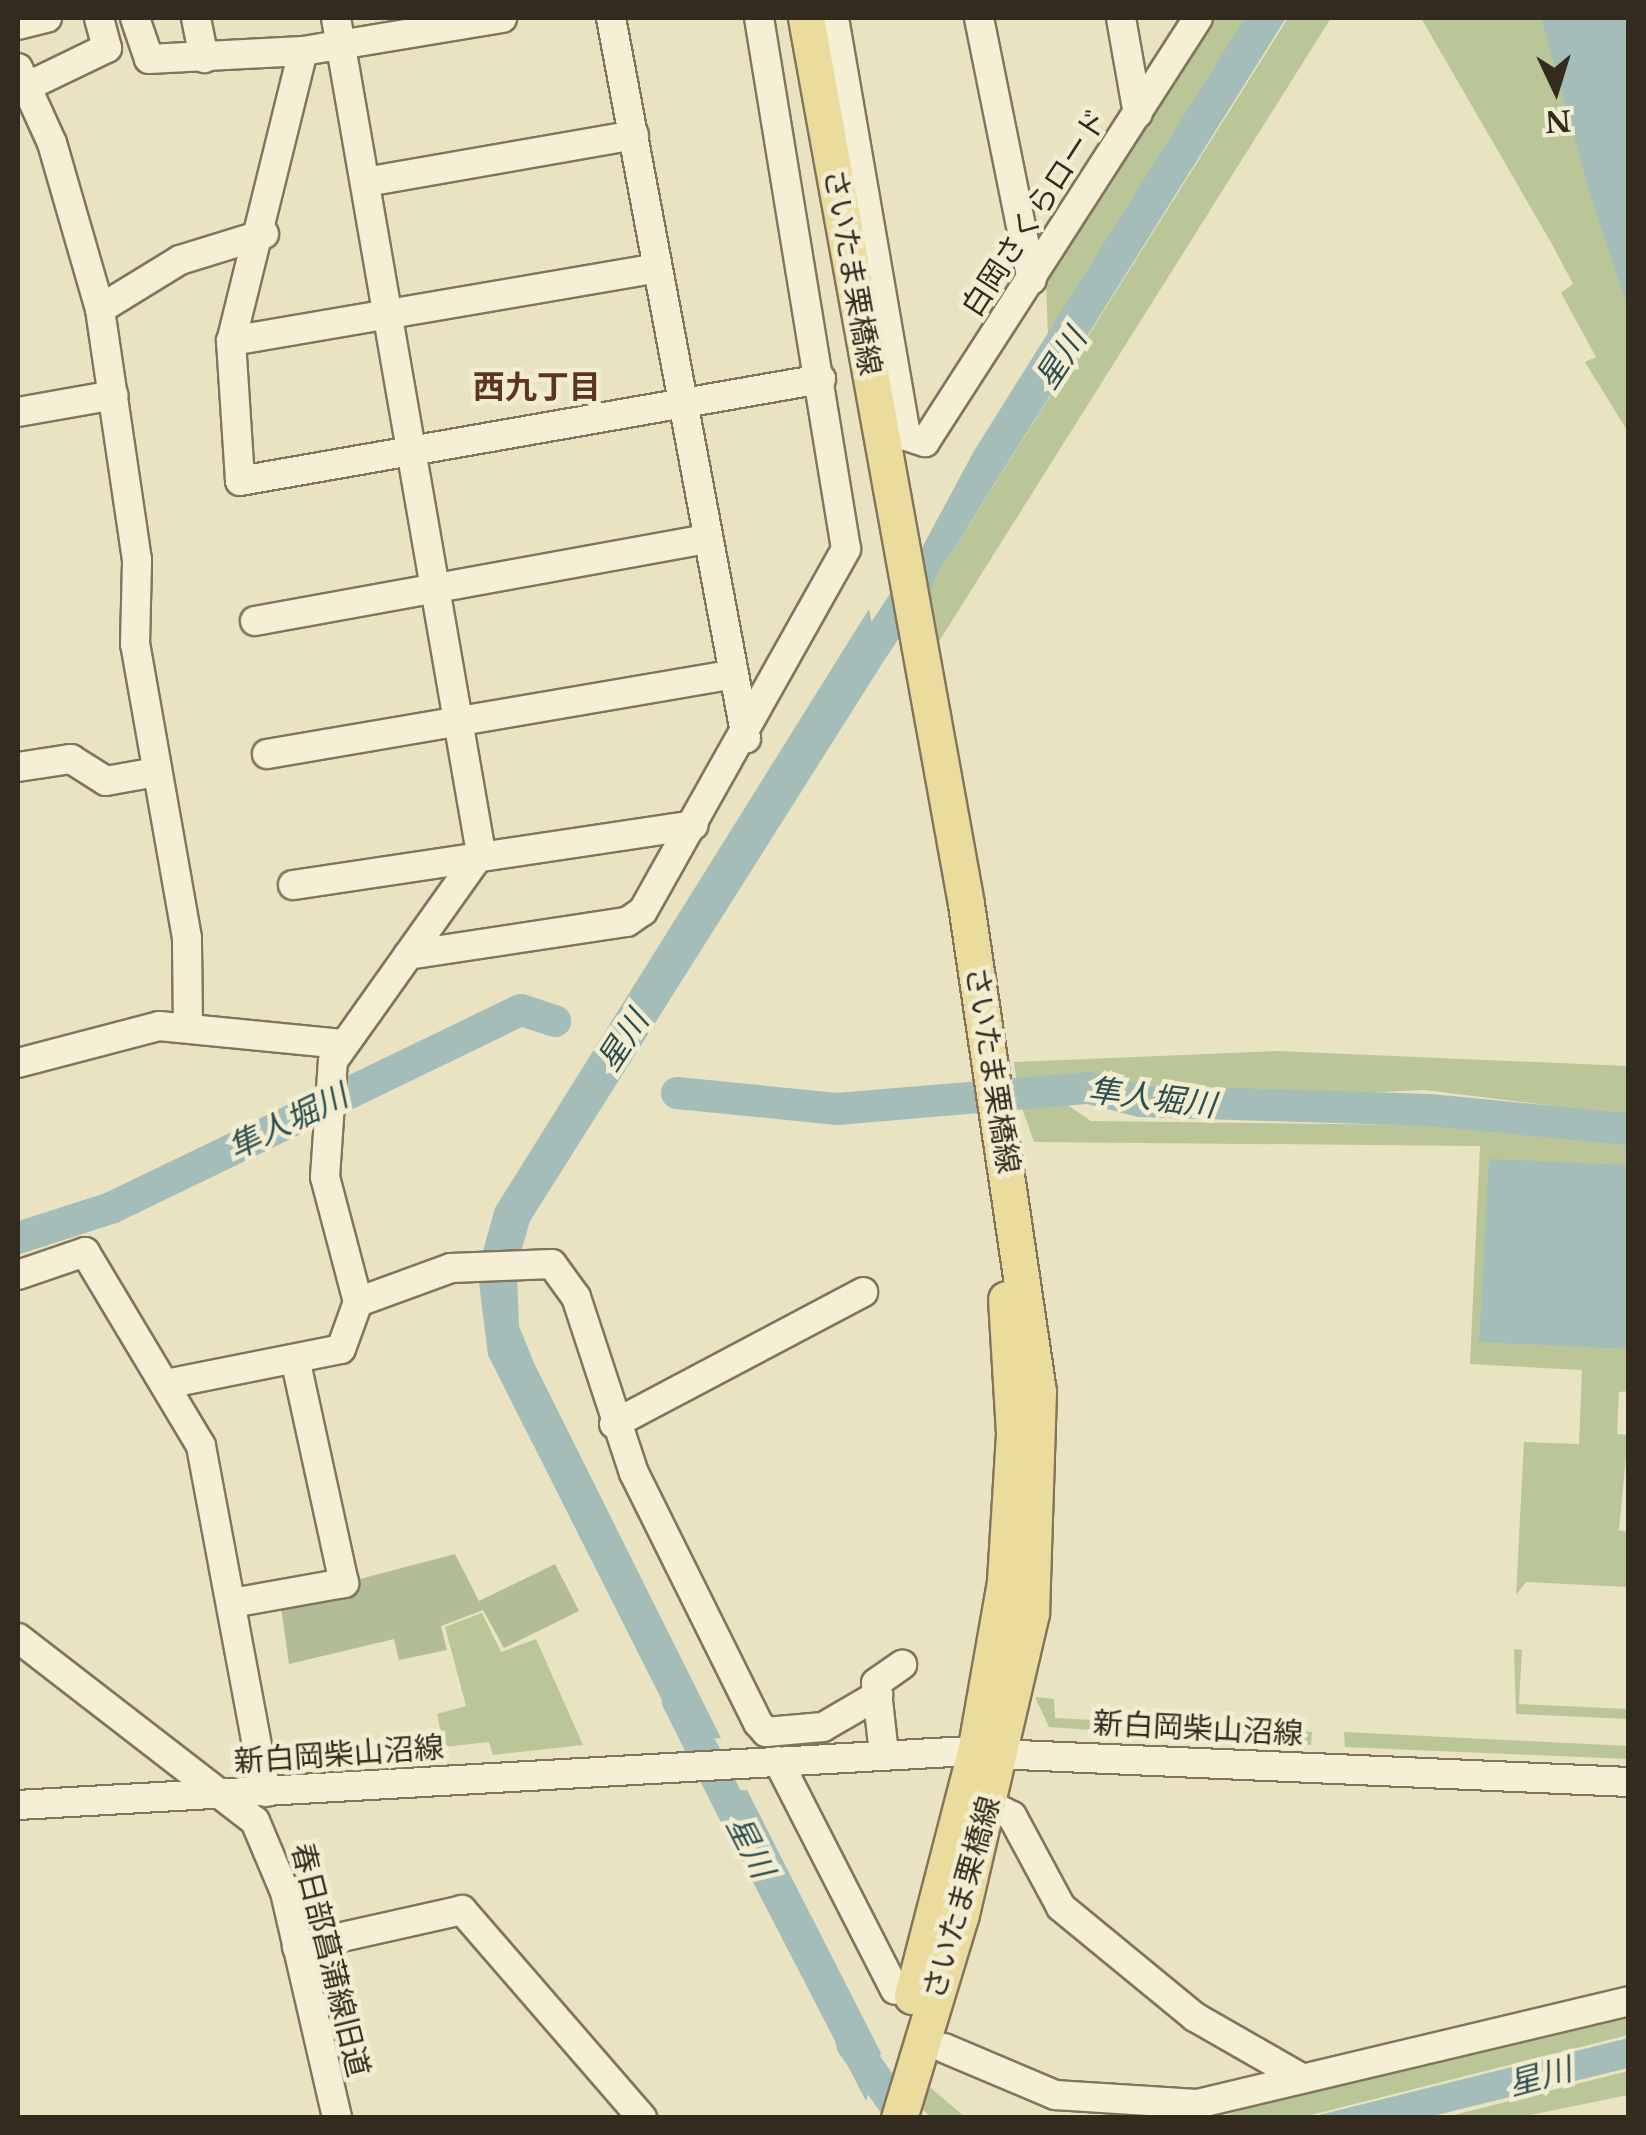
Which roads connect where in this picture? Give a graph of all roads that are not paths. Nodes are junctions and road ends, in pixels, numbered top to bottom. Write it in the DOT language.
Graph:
graph roads {
  1 [pos="47,18"];
  2 [pos="99,18"];
  3 [pos="134,18"];
  4 [pos="196,18"];
  5 [pos="502,18"];
  6 [pos="610,18"];
  7 [pos="759,18"];
  8 [pos="785,18"];
  9 [pos="806,18"];
  10 [pos="834,18"];
  11 [pos="978,18"];
  12 [pos="1121,18"];
  13 [pos="1198,18"];
  14 [pos="18,25"];
  15 [pos="338,31"];
  16 [pos="303,51"];
  17 [pos="204,58"];
  18 [pos="22,78"];
  19 [pos="1138,114"];
  20 [pos="634,135"];
  21 [pos="366,182"];
  22 [pos="264,234"];
  23 [pos="657,268"];
  24 [pos="1032,280"];
  25 [pos="100,309"];
  26 [pos="387,315"];
  27 [pos="231,342"];
  28 [pos="822,379"];
  29 [pos="114,395"];
  30 [pos="681,404"];
  31 [pos="18,412"];
  32 [pos="411,450"];
  33 [pos="884,528"];
  34 [pos="704,539"];
  35 [pos="435,586"];
  36 [pos="255,621"];
  37 [pos="727,675"];
  38 [pos="458,724"];
  39 [pos="746,738"];
  40 [pos="266,754"];
  41 [pos="18,767"];
  42 [pos="156,772"];
  43 [pos="694,825"];
  44 [pos="481,853"];
  45 [pos="293,884"];
  46 [pos="408,955"];
  47 [pos="188,1026"];
  48 [pos="342,1044"];
  49 [pos="18,1063"];
  50 [pos="18,1275"];
  51 [pos="862,1292"];
  52 [pos="358,1302"];
  53 [pos="296,1363"];
  54 [pos="166,1384"];
  55 [pos="614,1424"];
  56 [pos="232,1603"];
  57 [pos="18,1638"];
  58 [pos="902,1665"];
  59 [pos="878,1695"];
  60 [pos="988,1752"];
  61 [pos="884,1754"];
  62 [pos="772,1761"];
  63 [pos="1628,1782"];
  64 [pos="266,1792"];
  65 [pos="231,1794"];
  66 [pos="989,1804"];
  67 [pos="18,1805"];
  68 [pos="298,1947"];
  69 [pos="895,1990"];
  70 [pos="1628,2001"];
  71 [pos="921,2043"];
  72 [pos="1298,2076"];
  73 [pos="337,2118"];
  74 [pos="642,2118"];
  75 [pos="879,2118"];
  76 [pos="899,2118"];
  1 -- 14 [label="street"];
  2 -- 18 [label="street"];
  3 -- 17 [label="street"];
  4 -- 17 [label="street"];
  5 -- 15 [label="street"];
  6 -- 20 [label="street"];
  7 -- 28 [label="street"];
  8 -- 33 [label="main road, さいたま栗橋線"];
  9 -- 33 [label="main road, さいたま栗橋線"];
  10 -- 24 [label="street, 白岡さくらロード"];
  11 -- 24 [label="street"];
  12 -- 19 [label="street"];
  13 -- 19 [label="street, 白岡さくらロード"];
  15 -- 16 [label="street"];
  15 -- 21 [label="street"];
  16 -- 17 [label="street"];
  16 -- 22 [label="street"];
  18 -- 25 [label="street"];
  19 -- 24 [label="street, 白岡さくらロード"];
  20 -- 21 [label="street"];
  20 -- 23 [label="street"];
  21 -- 26 [label="street"];
  22 -- 25 [label="street"];
  22 -- 27 [label="street"];
  23 -- 26 [label="street"];
  23 -- 30 [label="street"];
  25 -- 29 [label="street"];
  26 -- 27 [label="street"];
  26 -- 32 [label="street"];
  27 -- 32 [label="street"];
  28 -- 30 [label="street"];
  28 -- 39 [label="street"];
  29 -- 31 [label="street"];
  29 -- 42 [label="street"];
  30 -- 32 [label="street"];
  30 -- 34 [label="street"];
  32 -- 35 [label="street"];
  33 -- 60 [label="main road, さいたま栗橋線"];
  34 -- 35 [label="street"];
  34 -- 37 [label="street"];
  35 -- 36 [label="street"];
  35 -- 38 [label="street"];
  37 -- 38 [label="street"];
  37 -- 39 [label="street"];
  38 -- 40 [label="street"];
  38 -- 44 [label="street"];
  39 -- 43 [label="street"];
  41 -- 42 [label="street"];
  42 -- 47 [label="street"];
  43 -- 44 [label="street"];
  43 -- 46 [label="street"];
  44 -- 45 [label="street"];
  44 -- 46 [label="street"];
  46 -- 48 [label="street"];
  47 -- 48 [label="street"];
  47 -- 49 [label="street"];
  48 -- 52 [label="street"];
  50 -- 54 [label="street"];
  51 -- 55 [label="street"];
  52 -- 53 [label="street"];
  52 -- 55 [label="street"];
  53 -- 54 [label="street"];
  53 -- 56 [label="street"];
  54 -- 56 [label="street"];
  55 -- 59 [label="street"];
  56 -- 64 [label="street"];
  57 -- 65 [label="street, 春日部菖蒲線旧道"];
  58 -- 59 [label="street"];
  59 -- 61 [label="street"];
  60 -- 61 [label="street, 新白岡柴山沼線"];
  60 -- 63 [label="street, 新白岡柴山沼線"];
  60 -- 66 [label="main road, さいたま栗橋線"];
  60 -- 71 [label="main road, さいたま栗橋線"];
  61 -- 62 [label="street, 新白岡柴山沼線"];
  62 -- 64 [label="street, 新白岡柴山沼線"];
  62 -- 69 [label="street"];
  64 -- 65 [label="street, 新白岡柴山沼線"];
  65 -- 67 [label="street, 新白岡柴山沼線"];
  65 -- 68 [label="street, 春日部菖蒲線旧道"];
  66 -- 71 [label="main road, さいたま栗橋線"];
  66 -- 72 [label="street"];
  68 -- 73 [label="street, 春日部菖蒲線旧道"];
  68 -- 74 [label="street"];
  70 -- 72 [label="street"];
  71 -- 72 [label="street"];
  71 -- 75 [label="main road, さいたま栗橋線"];
  71 -- 76 [label="main road, さいたま栗橋線"];
}
